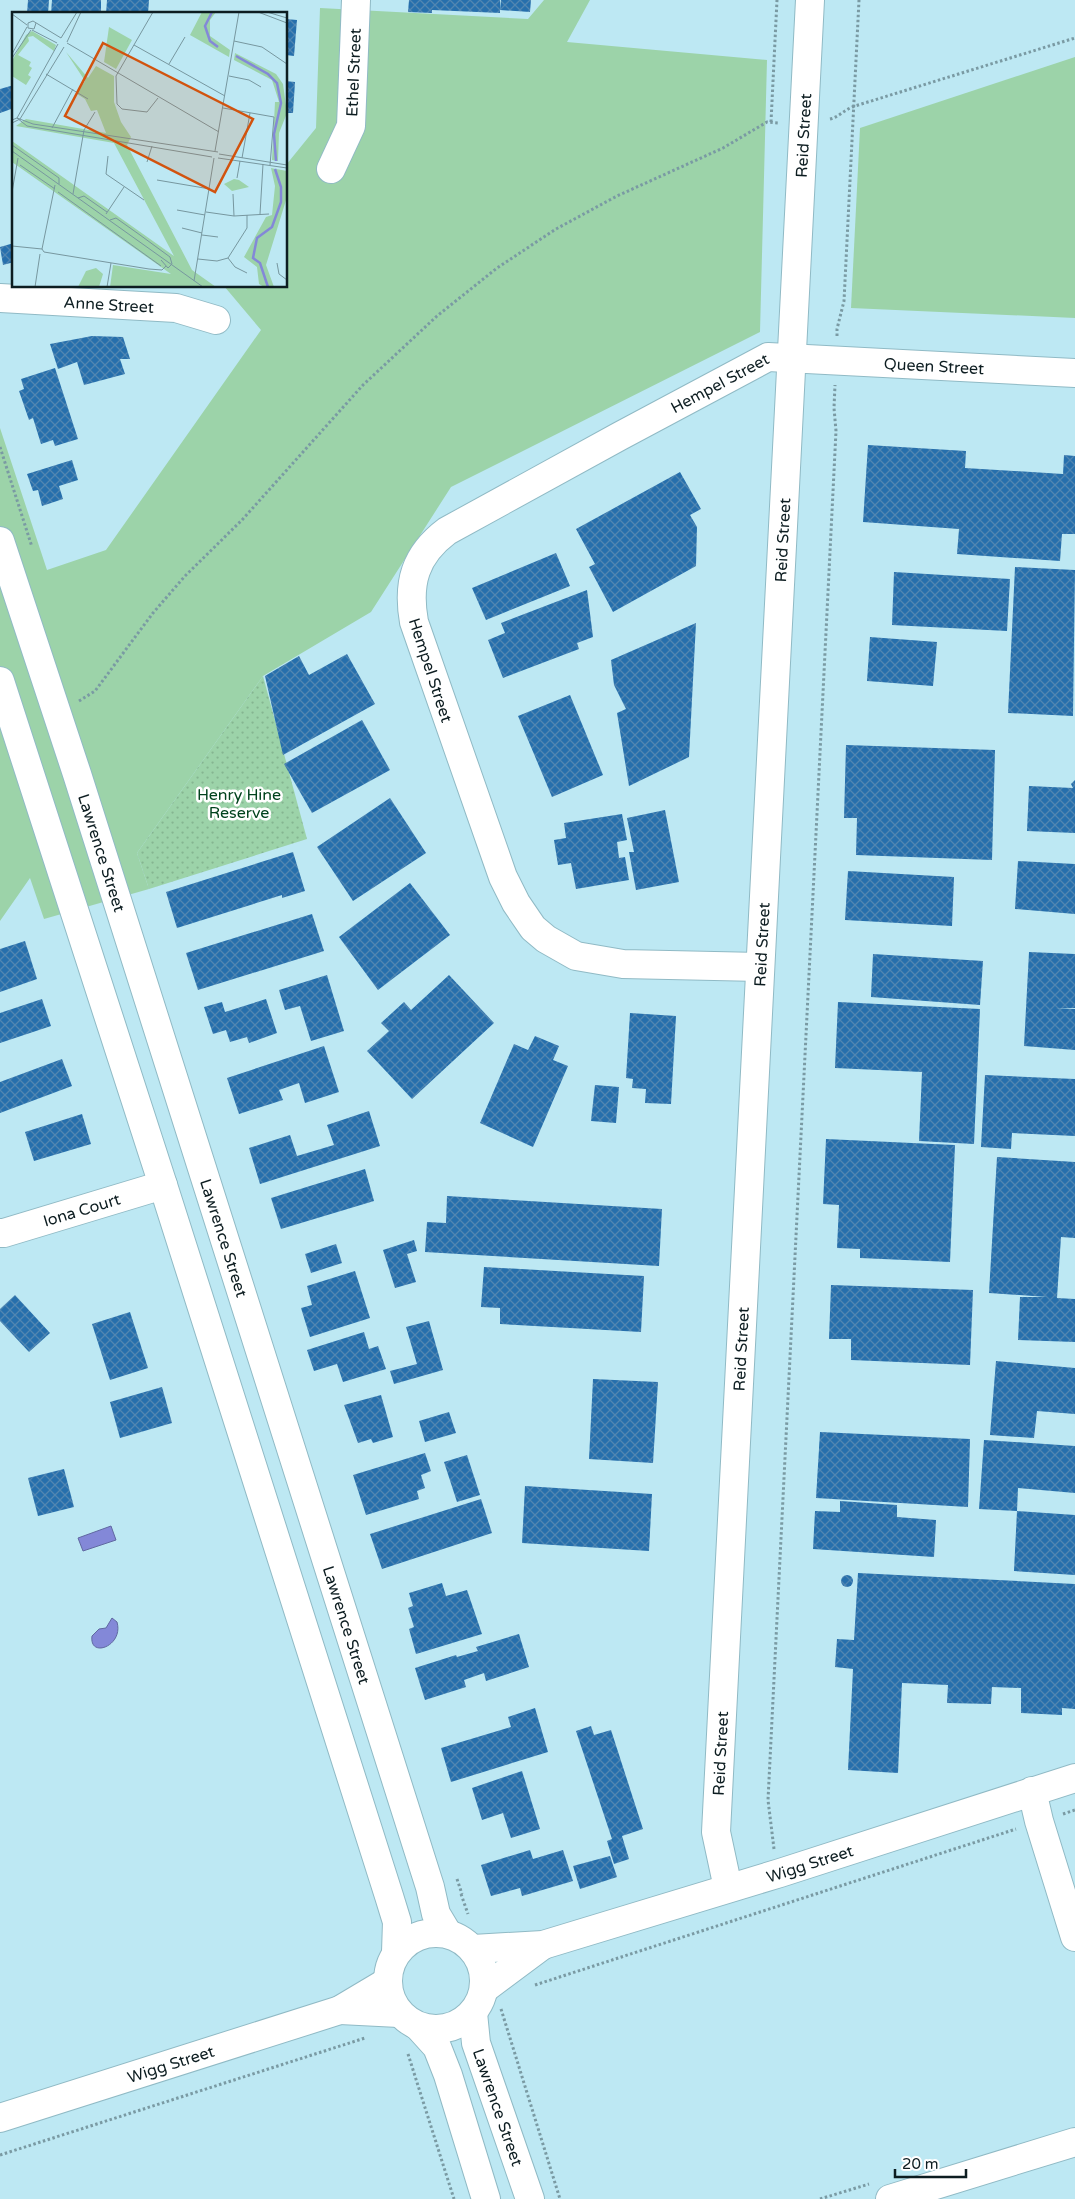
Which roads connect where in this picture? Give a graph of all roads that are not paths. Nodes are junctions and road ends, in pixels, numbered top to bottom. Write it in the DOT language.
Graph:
graph roads {
  1 [pos="356,0"];
  2 [pos="810,0"];
  3 [pos="331,169"];
  4 [pos="0,298"];
  5 [pos="216,320"];
  6 [pos="793,359"];
  7 [pos="1075,373"];
  8 [pos="0,541"];
  9 [pos="43,671"];
  10 [pos="1,683"];
  11 [pos="760,967"];
  12 [pos="202,1172"];
  13 [pos="163,1185"];
  14 [pos="0,1233"];
  15 [pos="325,1558"];
  16 [pos="286,1571"];
  17 [pos="1075,1778"];
  18 [pos="1032,1791"];
  19 [pos="728,1888"];
  20 [pos="448,1934"];
  21 [pos="1075,1937"];
  22 [pos="543,1945"];
  23 [pos="472,1949"];
  24 [pos="396,1952"];
  25 [pos="387,1982"];
  26 [pos="485,2002"];
  27 [pos="340,2010"];
  28 [pos="408,2029"];
  29 [pos="2,2109"];
  30 [pos="1075,2142"];
  31 [pos="486,2199"];
  32 [pos="530,2199"];
  33 [pos="890,2199"];
  1 -- 3 [label="street, Ethel Street"];
  2 -- 6 [label="street, Reid Street"];
  4 -- 5 [label="street, Anne Street"];
  6 -- 7 [label="street, Queen Street"];
  6 -- 11 [label="street, Reid Street"];
  6 -- 11 [label="street, Hempel Street"];
  8 -- 9 [label="street, Lawrence Street"];
  9 -- 10 [label="street"];
  9 -- 12 [label="street, Lawrence Street"];
  10 -- 13 [label="street"];
  11 -- 19 [label="street, Reid Street"];
  12 -- 13 [label="street, Iona Court"];
  12 -- 15 [label="street, Lawrence Street"];
  13 -- 14 [label="street, Iona Court"];
  13 -- 16 [label="street"];
  15 -- 16 [label="street"];
  15 -- 20 [label="street, Lawrence Street"];
  16 -- 24 [label="street"];
  17 -- 18 [label="street, Wigg Street"];
  18 -- 19 [label="street, Wigg Street"];
  18 -- 21 [label="street"];
  19 -- 22 [label="street, Wigg Street"];
  20 -- 23 [label="street"];
  20 -- 24 [label="street"];
  22 -- 23 [label="street, Wigg Street"];
  22 -- 26 [label="street, Wigg Street"];
  23 -- 26 [label="street"];
  24 -- 25 [label="street"];
  25 -- 27 [label="street, Wigg Street"];
  25 -- 28 [label="street"];
  26 -- 28 [label="street"];
  26 -- 32 [label="street, Lawrence Street"];
  27 -- 28 [label="street, Wigg Street"];
  27 -- 29 [label="street, Wigg Street"];
  28 -- 31 [label="street"];
  30 -- 33 [label="street"];
}
